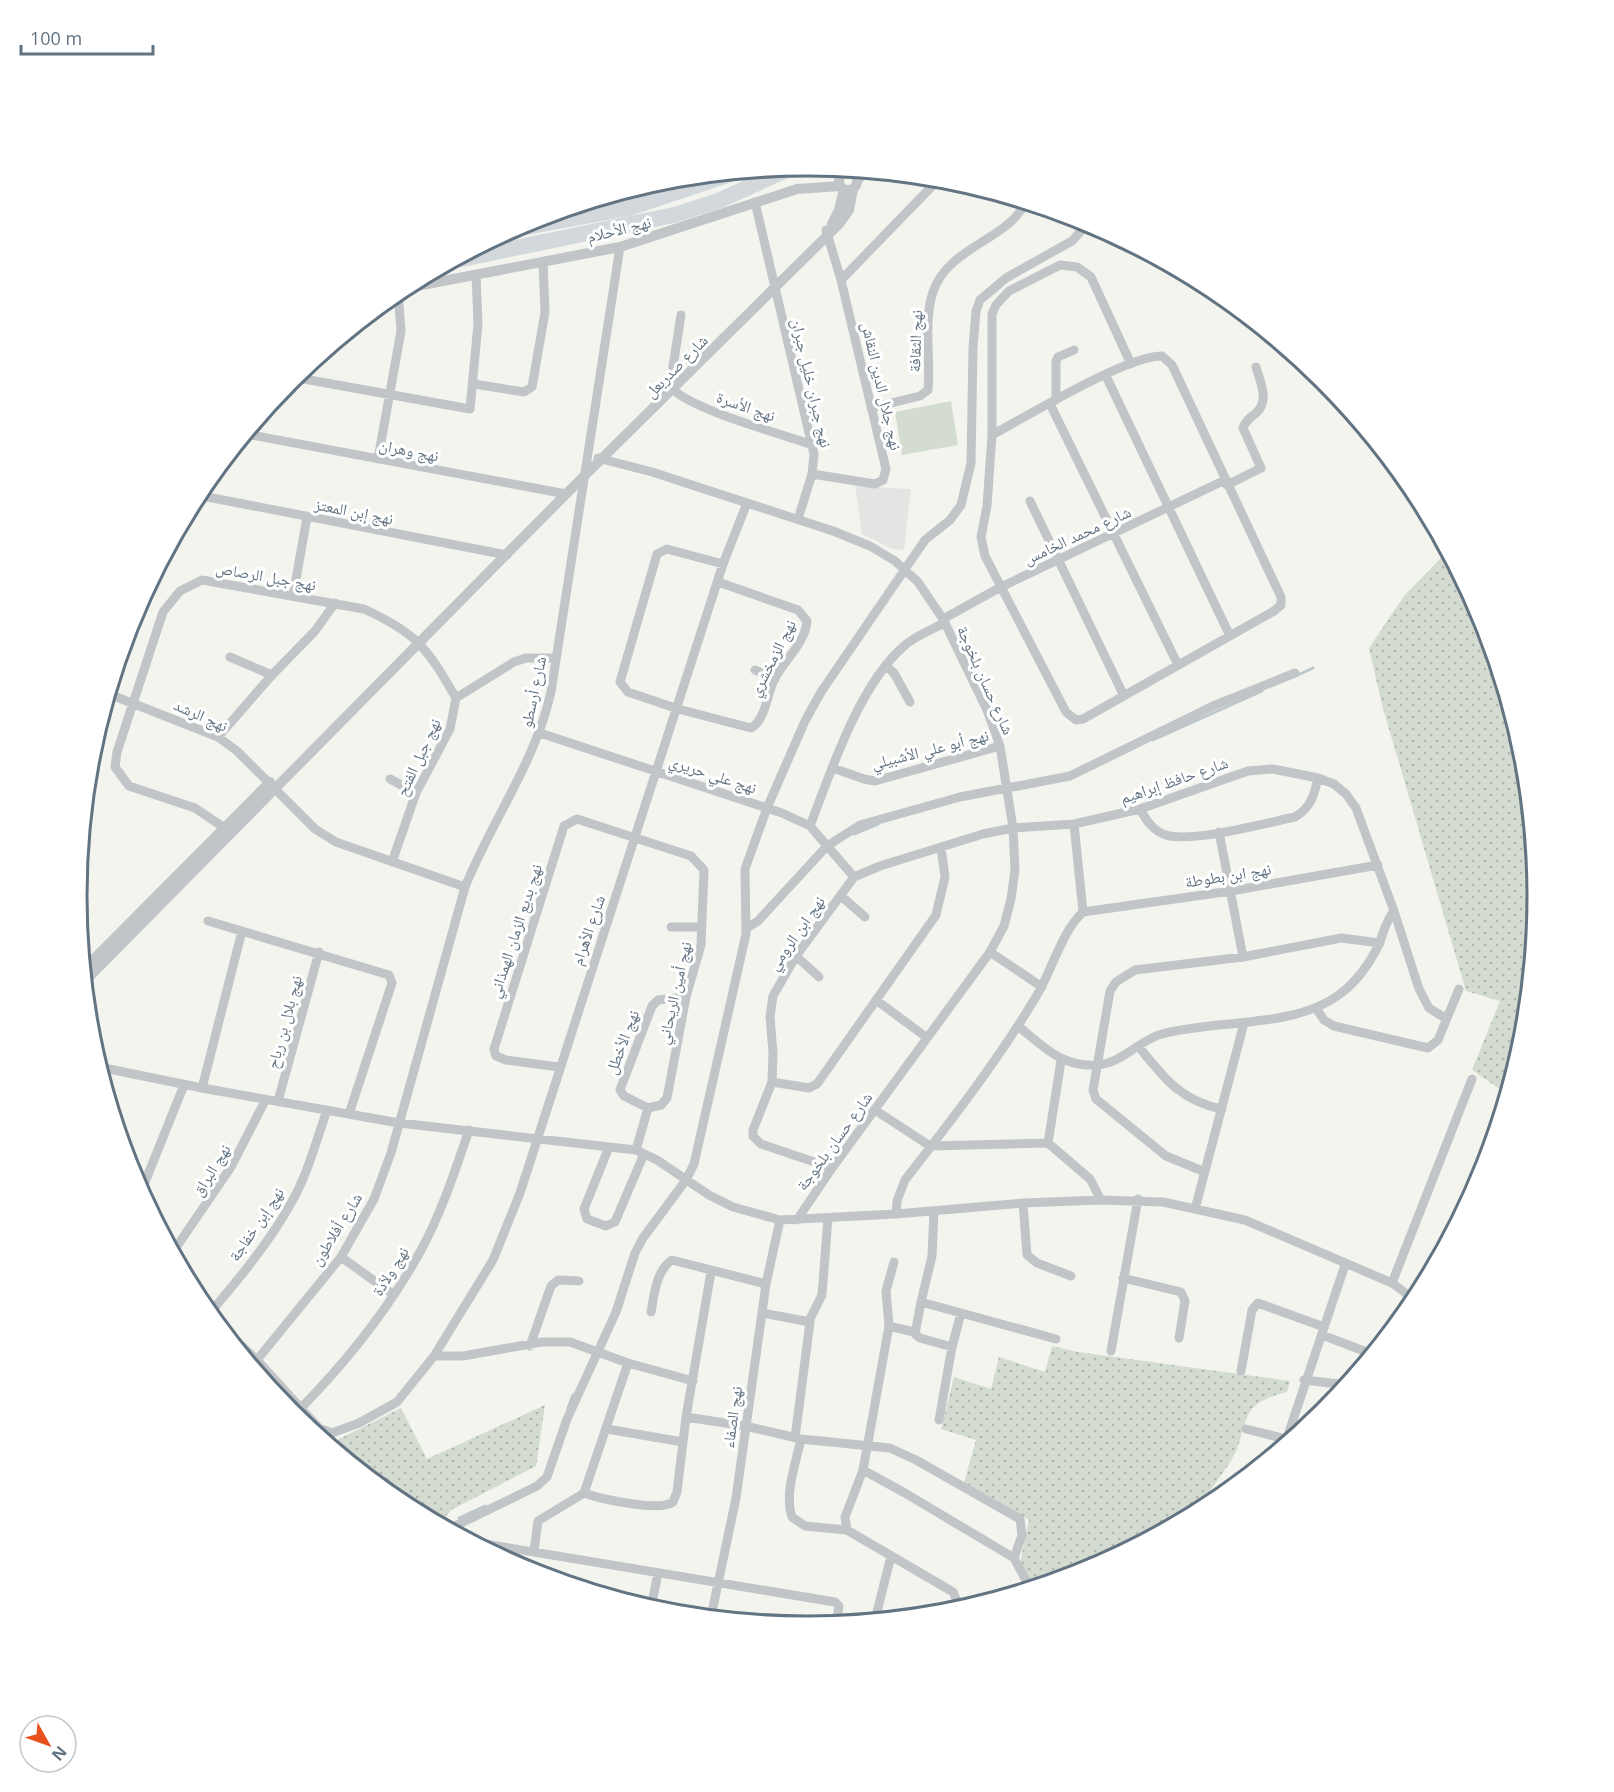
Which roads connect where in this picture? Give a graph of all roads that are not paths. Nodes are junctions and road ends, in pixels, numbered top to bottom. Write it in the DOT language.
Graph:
graph roads {
  1 [pos="770,178"];
  2 [pos="849,180"];
  3 [pos="704,184"];
  4 [pos="930,187"];
  5 [pos="666,197"];
  6 [pos="755,202"];
  7 [pos="597,208"];
  8 [pos="1020,209"];
  9 [pos="556,221"];
  10 [pos="1081,230"];
  11 [pos="827,232"];
  12 [pos="620,247"];
  13 [pos="478,256"];
  14 [pos="543,262"];
  15 [pos="476,275"];
  16 [pos="841,280"];
  17 [pos="775,284"];
  18 [pos="427,285"];
  19 [pos="400,302"];
  20 [pos="681,315"];
  21 [pos="1074,350"];
  22 [pos="1131,364"];
  23 [pos="1256,367"];
  24 [pos="1106,376"];
  25 [pos="306,379"];
  26 [pos="474,384"];
  27 [pos="671,389"];
  28 [pos="391,393"];
  29 [pos="1053,402"];
  30 [pos="871,408"];
  31 [pos="992,435"];
  32 [pos="254,436"];
  33 [pos="812,445"];
  34 [pos="600,458"];
  35 [pos="378,459"];
  36 [pos="585,473"];
  37 [pos="812,474"];
  38 [pos="1226,483"];
  39 [pos="564,494"];
  40 [pos="209,495"];
  41 [pos="1030,501"];
  42 [pos="747,502"];
  43 [pos="1170,507"];
  44 [pos="308,518"];
  45 [pos="798,519"];
  46 [pos="1114,535"];
  47 [pos="503,554"];
  48 [pos="1059,561"];
  49 [pos="723,564"];
  50 [pos="905,568"];
  51 [pos="718,582"];
  52 [pos="1001,587"];
  53 [pos="293,596"];
  54 [pos="335,603"];
  55 [pos="944,621"];
  56 [pos="1230,636"];
  57 [pos="418,640"];
  58 [pos="230,657"];
  59 [pos="556,658"];
  60 [pos="1178,665"];
  61 [pos="887,667"];
  62 [pos="755,670"];
  63 [pos="1294,673"];
  64 [pos="272,675"];
  65 [pos="775,679"];
  66 [pos="1124,696"];
  67 [pos="116,697"];
  68 [pos="456,698"];
  69 [pos="910,702"];
  70 [pos="135,703"];
  71 [pos="678,709"];
  72 [pos="540,733"];
  73 [pos="218,737"];
  74 [pos="1000,746"];
  75 [pos="832,768"];
  76 [pos="657,771"];
  77 [pos="1318,778"];
  78 [pos="390,779"];
  79 [pos="272,786"];
  80 [pos="1006,788"];
  81 [pos="416,792"];
  82 [pos="767,807"];
  83 [pos="1140,809"];
  84 [pos="1074,824"];
  85 [pos="810,826"];
  86 [pos="1013,828"];
  87 [pos="228,830"];
  88 [pos="1219,832"];
  89 [pos="635,838"];
  90 [pos="827,846"];
  91 [pos="941,848"];
  92 [pos="392,862"];
  93 [pos="1378,865"];
  94 [pos="854,877"];
  95 [pos="465,887"];
  96 [pos="1231,891"];
  97 [pos="841,896"];
  98 [pos="1394,911"];
  99 [pos="1083,912"];
  100 [pos="865,917"];
  101 [pos="208,921"];
  102 [pos="671,927"];
  103 [pos="702,927"];
  104 [pos="747,928"];
  105 [pos="242,931"];
  106 [pos="1380,943"];
  107 [pos="320,952"];
  108 [pos="990,952"];
  109 [pos="796,956"];
  110 [pos="1243,957"];
  111 [pos="91,963"];
  112 [pos="92,974"];
  113 [pos="819,977"];
  114 [pos="1042,987"];
  115 [pos="1459,989"];
  116 [pos="686,997"];
  117 [pos="876,1000"];
  118 [pos="1316,1008"];
  119 [pos="1445,1018"];
  120 [pos="1244,1023"];
  121 [pos="1018,1026"];
  122 [pos="926,1037"];
  123 [pos="1139,1047"];
  124 [pos="1061,1061"];
  125 [pos="1097,1065"];
  126 [pos="559,1067"];
  127 [pos="109,1069"];
  128 [pos="1472,1079"];
  129 [pos="772,1082"];
  130 [pos="184,1085"];
  131 [pos="202,1088"];
  132 [pos="266,1099"];
  133 [pos="278,1101"];
  134 [pos="648,1108"];
  135 [pos="1222,1109"];
  136 [pos="327,1110"];
  137 [pos="875,1110"];
  138 [pos="349,1114"];
  139 [pos="399,1123"];
  140 [pos="469,1130"];
  141 [pos="535,1137"];
  142 [pos="1048,1143"];
  143 [pos="609,1146"];
  144 [pos="930,1146"];
  145 [pos="640,1152"];
  146 [pos="832,1167"];
  147 [pos="1205,1172"];
  148 [pos="146,1180"];
  149 [pos="686,1180"];
  150 [pos="1138,1199"];
  151 [pos="1101,1200"];
  152 [pos="1023,1203"];
  153 [pos="1195,1209"];
  154 [pos="934,1211"];
  155 [pos="896,1214"];
  156 [pos="828,1218"];
  157 [pos="780,1220"];
  158 [pos="797,1220"];
  159 [pos="177,1245"];
  160 [pos="341,1257"];
  161 [pos="894,1262"];
  162 [pos="1345,1265"];
  163 [pos="711,1272"];
  164 [pos="1071,1275"];
  165 [pos="1123,1278"];
  166 [pos="579,1281"];
  167 [pos="1392,1283"];
  168 [pos="766,1284"];
  169 [pos="394,1294"];
  170 [pos="1407,1294"];
  171 [pos="921,1302"];
  172 [pos="215,1306"];
  173 [pos="651,1312"];
  174 [pos="762,1313"];
  175 [pos="961,1313"];
  176 [pos="809,1321"];
  177 [pos="889,1326"];
  178 [pos="1323,1331"];
  179 [pos="914,1332"];
  180 [pos="1179,1338"];
  181 [pos="1056,1339"];
  182 [pos="530,1346"];
  183 [pos="952,1347"];
  184 [pos="1111,1351"];
  185 [pos="1365,1351"];
  186 [pos="598,1352"];
  187 [pos="434,1356"];
  188 [pos="257,1360"];
  189 [pos="628,1363"];
  190 [pos="1241,1371"];
  191 [pos="1304,1380"];
  192 [pos="693,1381"];
  193 [pos="1337,1383"];
  194 [pos="301,1408"];
  195 [pos="686,1417"];
  196 [pos="939,1420"];
  197 [pos="746,1426"];
  198 [pos="607,1428"];
  199 [pos="1246,1429"];
  200 [pos="325,1430"];
  201 [pos="1288,1431"];
  202 [pos="798,1439"];
  203 [pos="1279,1440"];
  204 [pos="683,1442"];
  205 [pos="867,1447"];
  206 [pos="863,1470"];
  207 [pos="584,1493"];
  208 [pos="457,1525"];
  209 [pos="846,1530"];
  210 [pos="496,1545"];
  211 [pos="534,1551"];
  212 [pos="891,1556"];
  213 [pos="1014,1558"];
  214 [pos="658,1573"];
  215 [pos="1026,1582"];
  216 [pos="718,1584"];
  217 [pos="653,1599"];
  218 [pos="956,1600"];
  219 [pos="713,1610"];
  220 [pos="877,1612"];
  221 [pos="838,1615"];
  1 -- 13 [label="highway"];
  2 -- 6 [label="street, نهج الأحلام"];
  2 -- 11 [label="street, شارع صدربعل"];
  3 -- 5 [label="highway"];
  4 -- 16 [label="street"];
  5 -- 7 [label="highway"];
  5 -- 9 [label="highway"];
  6 -- 12 [label="street, نهج الأحلام"];
  6 -- 17 [label="street, نهج جبران خليل جبران"];
  8 -- 30 [label="street, نهج الثقافة"];
  10 -- 50 [label="street"];
  11 -- 16 [label="street, نهج جلال الدين النقاش"];
  11 -- 17 [label="street, شارع صدربعل"];
  12 -- 14 [label="street, نهج الأحلام"];
  12 -- 36 [label="street, شارع أرسطو"];
  14 -- 15 [label="street, نهج الأحلام"];
  14 -- 26 [label="street"];
  15 -- 18 [label="street, نهج الأحلام"];
  15 -- 26 [label="street"];
  16 -- 30 [label="street, نهج جلال الدين النقاش"];
  17 -- 27 [label="street, شارع صدربعل"];
  17 -- 33 [label="street, نهج جبران خليل جبران"];
  19 -- 28 [label="street"];
  20 -- 27 [label="street"];
  21 -- 29 [label="street"];
  22 -- 24 [label="street"];
  22 -- 31 [label="street"];
  22 -- 38 [label="street"];
  23 -- 38 [label="street, شارع محمد الخامس"];
  24 -- 29 [label="street"];
  24 -- 43 [label="street"];
  25 -- 28 [label="street"];
  26 -- 28 [label="street"];
  27 -- 33 [label="street, نهج الأسرة"];
  27 -- 34 [label="street, شارع صدربعل"];
  28 -- 35 [label="street"];
  29 -- 31 [label="street"];
  29 -- 46 [label="street"];
  30 -- 37 [label="street, نهج جلال الدين النقاش"];
  31 -- 52 [label="street"];
  32 -- 35 [label="street, نهج وهران"];
  33 -- 37 [label="street, نهج جبران خليل جبران"];
  34 -- 36 [label="street, شارع صدربعل"];
  34 -- 42 [label="street, شارع حسان بلخوجة"];
  35 -- 39 [label="street, نهج وهران"];
  36 -- 39 [label="street"];
  36 -- 59 [label="street, شارع أرسطو"];
  37 -- 45 [label="street, نهج جبران خليل جبران"];
  38 -- 43 [label="street, شارع محمد الخامس"];
  38 -- 56 [label="street"];
  39 -- 47 [label="street"];
  40 -- 44 [label="street, نهج إبن المعتز"];
  41 -- 48 [label="street"];
  42 -- 45 [label="street, شارع حسان بلخوجة"];
  42 -- 49 [label="street, شارع الأهرام"];
  43 -- 46 [label="street, شارع محمد الخامس"];
  43 -- 56 [label="street"];
  44 -- 47 [label="street, نهج إبن المعتز"];
  44 -- 53 [label="street"];
  45 -- 50 [label="street, شارع حسان بلخوجة"];
  46 -- 48 [label="street, شارع محمد الخامس"];
  46 -- 60 [label="street"];
  47 -- 57 [label="street"];
  48 -- 52 [label="street, شارع محمد الخامس"];
  48 -- 66 [label="street"];
  49 -- 51 [label="street, شارع الأهرام"];
  49 -- 71 [label="street"];
  50 -- 55 [label="street, شارع حسان بلخوجة"];
  50 -- 82 [label="street"];
  51 -- 65 [label="street, نهج الزمخشري"];
  51 -- 71 [label="street, شارع الأهرام"];
  52 -- 55 [label="street, شارع محمد الخامس"];
  52 -- 66 [label="street"];
  53 -- 54 [label="street, نهج جبل الرصاص"];
  53 -- 70 [label="street, نهج جبل الرصاص"];
  54 -- 57 [label="street, نهج جبل الرصاص"];
  54 -- 64 [label="street"];
  55 -- 61 [label="street, شارع محمد الخامس"];
  55 -- 74 [label="street, شارع حسان بلخوجة"];
  56 -- 60 [label="street"];
  57 -- 68 [label="street"];
  57 -- 79 [label="street"];
  58 -- 64 [label="street"];
  59 -- 68 [label="street"];
  59 -- 72 [label="street, شارع أرسطو"];
  60 -- 66 [label="street"];
  61 -- 69 [label="street"];
  61 -- 75 [label="street, شارع محمد الخامس"];
  62 -- 65 [label="street"];
  63 -- 80 [label="street"];
  64 -- 73 [label="street"];
  65 -- 71 [label="street, نهج الزمخشري"];
  67 -- 70 [label="street, نهج الرشد"];
  68 -- 81 [label="street, نهج جبل الفتح"];
  70 -- 73 [label="street, نهج الرشد"];
  70 -- 87 [label="street, نهج جبل الرصاص"];
  71 -- 76 [label="street, شارع الأهرام"];
  72 -- 76 [label="street, نهج علي حريري"];
  72 -- 95 [label="street, شارع أرسطو"];
  73 -- 79 [label="street, نهج الرشد"];
  74 -- 75 [label="street, نهج أبو علي الأشبيلي"];
  74 -- 80 [label="street, شارع حسان بلخوجة"];
  75 -- 85 [label="street, شارع محمد الخامس"];
  76 -- 82 [label="street, نهج علي حريري"];
  76 -- 89 [label="street, شارع الأهرام"];
  77 -- 83 [label="street, شارع حافظ إبراهيم"];
  77 -- 88 [label="street"];
  77 -- 93 [label="street, شارع حافظ إبراهيم"];
  78 -- 81 [label="street"];
  79 -- 87 [label="street"];
  79 -- 92 [label="street, نهج الرشد"];
  80 -- 86 [label="street, شارع حسان بلخوجة"];
  80 -- 90 [label="street"];
  81 -- 92 [label="street, نهج جبل الفتح"];
  82 -- 85 [label="street, نهج علي حريري"];
  82 -- 104 [label="street"];
  83 -- 84 [label="street, شارع حافظ إبراهيم"];
  83 -- 88 [label="street"];
  84 -- 86 [label="street, شارع حافظ إبراهيم"];
  84 -- 99 [label="street"];
  85 -- 90 [label="street, نهج علي حريري"];
  86 -- 91 [label="street, شارع حافظ إبراهيم"];
  86 -- 108 [label="street, شارع حسان بلخوجة"];
  87 -- 111 [label="street"];
  87 -- 112 [label="street"];
  88 -- 96 [label="street"];
  89 -- 103 [label="street, نهج أمين الريحاني"];
  89 -- 126 [label="street, شارع الأهرام"];
  89 -- 126 [label="street, نهج بديع الزمان الهمذاني"];
  90 -- 94 [label="street, نهج علي حريري"];
  90 -- 104 [label="street"];
  91 -- 94 [label="street, شارع حافظ إبراهيم"];
  91 -- 117 [label="street"];
  92 -- 95 [label="street, نهج الرشد"];
  93 -- 96 [label="street, نهج ابن بطوطة"];
  93 -- 98 [label="street, شارع حافظ إبراهيم"];
  94 -- 97 [label="street, نهج ابن الرومي"];
  95 -- 139 [label="street, شارع أرسطو"];
  96 -- 99 [label="street, نهج ابن بطوطة"];
  96 -- 110 [label="street"];
  97 -- 100 [label="street"];
  97 -- 109 [label="street, نهج ابن الرومي"];
  98 -- 106 [label="street"];
  98 -- 119 [label="street, شارع حافظ إبراهيم"];
  99 -- 114 [label="street"];
  101 -- 105 [label="street"];
  102 -- 103 [label="street"];
  103 -- 116 [label="street, نهج أمين الريحاني"];
  104 -- 149 [label="street"];
  105 -- 107 [label="street"];
  105 -- 131 [label="street"];
  106 -- 110 [label="street"];
  106 -- 118 [label="street"];
  107 -- 133 [label="street, نهج بلال بن رباح"];
  107 -- 138 [label="street"];
  108 -- 114 [label="street"];
  108 -- 122 [label="street, شارع حسان بلخوجة"];
  109 -- 113 [label="street"];
  109 -- 129 [label="street, نهج ابن الرومي"];
  110 -- 125 [label="street"];
  114 -- 121 [label="street"];
  115 -- 119 [label="street"];
  116 -- 134 [label="street, نهج أمين الريحاني"];
  116 -- 134 [label="street, نهج الأخطل"];
  117 -- 122 [label="street"];
  117 -- 129 [label="street"];
  118 -- 119 [label="street"];
  118 -- 120 [label="street"];
  120 -- 123 [label="street"];
  120 -- 135 [label="street"];
  121 -- 124 [label="street"];
  121 -- 144 [label="street"];
  122 -- 137 [label="street, شارع حسان بلخوجة"];
  123 -- 125 [label="street"];
  123 -- 135 [label="street"];
  124 -- 125 [label="street"];
  124 -- 142 [label="street"];
  125 -- 147 [label="street"];
  126 -- 141 [label="street, شارع الأهرام"];
  127 -- 130 [label="street"];
  128 -- 167 [label="street"];
  129 -- 146 [label="street, نهج ابن الرومي"];
  130 -- 131 [label="street"];
  130 -- 148 [label="street"];
  131 -- 132 [label="street"];
  132 -- 133 [label="street"];
  132 -- 159 [label="street, نهج البراق"];
  133 -- 136 [label="street"];
  134 -- 145 [label="street"];
  135 -- 147 [label="street"];
  136 -- 138 [label="street"];
  136 -- 172 [label="street, نهج إبن خفاجة"];
  137 -- 144 [label="street"];
  137 -- 146 [label="street, شارع حسان بلخوجة"];
  138 -- 139 [label="street"];
  139 -- 140 [label="street"];
  139 -- 160 [label="street, شارع أفلاطون"];
  140 -- 141 [label="street"];
  140 -- 169 [label="street, نهج ولاّدة"];
  141 -- 143 [label="street"];
  141 -- 187 [label="street, شارع الأهرام"];
  142 -- 144 [label="street"];
  142 -- 151 [label="street"];
  143 -- 145 [label="street"];
  143 -- 145 [label="street"];
  144 -- 155 [label="street"];
  145 -- 149 [label="street"];
  146 -- 158 [label="street, شارع حسان بلخوجة"];
  147 -- 153 [label="street"];
  149 -- 157 [label="street"];
  149 -- 186 [label="street"];
  150 -- 151 [label="street"];
  150 -- 153 [label="street"];
  150 -- 165 [label="street"];
  151 -- 152 [label="street"];
  152 -- 154 [label="street"];
  152 -- 164 [label="street"];
  153 -- 162 [label="street"];
  154 -- 155 [label="street"];
  154 -- 171 [label="street"];
  155 -- 156 [label="street"];
  156 -- 158 [label="street"];
  156 -- 176 [label="street"];
  157 -- 158 [label="street"];
  157 -- 168 [label="street, نهج الصفاء"];
  160 -- 169 [label="street"];
  160 -- 188 [label="street, شارع أفلاطون"];
  161 -- 177 [label="street"];
  162 -- 167 [label="street"];
  162 -- 178 [label="street"];
  163 -- 168 [label="street"];
  163 -- 173 [label="street"];
  163 -- 192 [label="street"];
  165 -- 180 [label="street"];
  165 -- 184 [label="street"];
  166 -- 182 [label="street"];
  167 -- 170 [label="street"];
  168 -- 174 [label="street, نهج الصفاء"];
  169 -- 194 [label="street, نهج ولاّدة"];
  171 -- 175 [label="street"];
  171 -- 179 [label="street"];
  174 -- 176 [label="street"];
  174 -- 197 [label="street, نهج الصفاء"];
  175 -- 181 [label="street"];
  175 -- 183 [label="street"];
  176 -- 202 [label="street"];
  177 -- 179 [label="street"];
  177 -- 205 [label="street"];
  178 -- 185 [label="street"];
  178 -- 190 [label="street"];
  178 -- 191 [label="street"];
  179 -- 183 [label="street"];
  182 -- 186 [label="street"];
  182 -- 187 [label="street"];
  183 -- 196 [label="street"];
  186 -- 189 [label="street"];
  186 -- 208 [label="street"];
  187 -- 200 [label="street, شارع الأهرام"];
  189 -- 192 [label="street"];
  189 -- 198 [label="street"];
  191 -- 193 [label="street"];
  191 -- 201 [label="street"];
  192 -- 195 [label="street"];
  195 -- 197 [label="street"];
  195 -- 204 [label="street"];
  197 -- 202 [label="street"];
  197 -- 216 [label="street, نهج الصفاء"];
  198 -- 204 [label="street"];
  198 -- 207 [label="street"];
  199 -- 203 [label="street"];
  202 -- 205 [label="street"];
  202 -- 209 [label="street"];
  204 -- 207 [label="street"];
  205 -- 206 [label="street"];
  205 -- 213 [label="street"];
  206 -- 209 [label="street"];
  206 -- 213 [label="street"];
  207 -- 211 [label="street"];
  209 -- 212 [label="street"];
  210 -- 211 [label="street"];
  211 -- 214 [label="street"];
  212 -- 218 [label="street"];
  212 -- 220 [label="street"];
  213 -- 215 [label="street"];
  214 -- 216 [label="street"];
  214 -- 217 [label="street"];
  216 -- 219 [label="street, نهج الصفاء"];
  216 -- 221 [label="street"];
}
